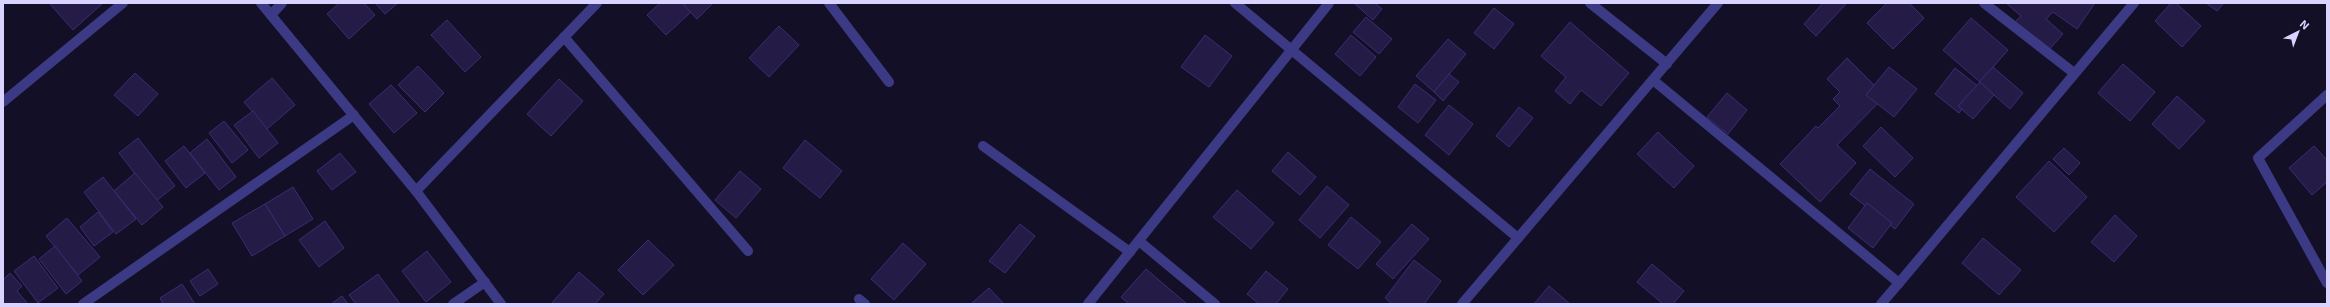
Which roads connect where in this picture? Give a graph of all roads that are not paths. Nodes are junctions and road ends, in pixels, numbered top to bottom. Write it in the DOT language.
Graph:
graph roads {
  1 [pos="123,3"];
  2 [pos="261,3"];
  3 [pos="282,3"];
  4 [pos="598,3"];
  5 [pos="829,3"];
  6 [pos="1235,3"];
  7 [pos="1329,3"];
  8 [pos="1590,3"];
  9 [pos="1718,3"];
  10 [pos="1984,3"];
  11 [pos="2134,3"];
  12 [pos="271,15"];
  13 [pos="564,38"];
  14 [pos="1292,50"];
  15 [pos="1667,64"];
  16 [pos="2074,73"];
  17 [pos="1653,80"];
  18 [pos="889,82"];
  19 [pos="2327,95"];
  20 [pos="3,102"];
  21 [pos="354,115"];
  22 [pos="983,146"];
  23 [pos="416,191"];
  24 [pos="1518,238"];
  25 [pos="1139,242"];
  26 [pos="748,252"];
  27 [pos="1130,252"];
  28 [pos="484,282"];
  29 [pos="1899,283"];
  30 [pos="2327,283"];
  31 [pos="83,304"];
  32 [pos="453,304"];
  33 [pos="501,304"];
  34 [pos="1088,304"];
  35 [pos="1215,304"];
  36 [pos="1462,304"];
  37 [pos="1881,304"];
  1 -- 20 [label="street"];
  2 -- 12 [label="street"];
  3 -- 12 [label="street"];
  4 -- 13 [label="street"];
  5 -- 18 [label="street"];
  6 -- 14 [label="street"];
  7 -- 14 [label="street"];
  8 -- 15 [label="street"];
  9 -- 15 [label="street"];
  10 -- 16 [label="street"];
  11 -- 16 [label="street"];
  12 -- 21 [label="street"];
  13 -- 23 [label="street"];
  13 -- 26 [label="street"];
  14 -- 24 [label="street"];
  14 -- 25 [label="street"];
  15 -- 17 [label="street"];
  16 -- 29 [label="street"];
  17 -- 24 [label="street"];
  17 -- 29 [label="street"];
  19 -- 30 [label="street"];
  21 -- 23 [label="street"];
  21 -- 31 [label="street"];
  22 -- 27 [label="street"];
  23 -- 28 [label="street"];
  24 -- 36 [label="street"];
  25 -- 27 [label="street"];
  25 -- 35 [label="street"];
  27 -- 34 [label="street"];
  28 -- 32 [label="street"];
  28 -- 33 [label="street"];
  29 -- 37 [label="street"];
}
